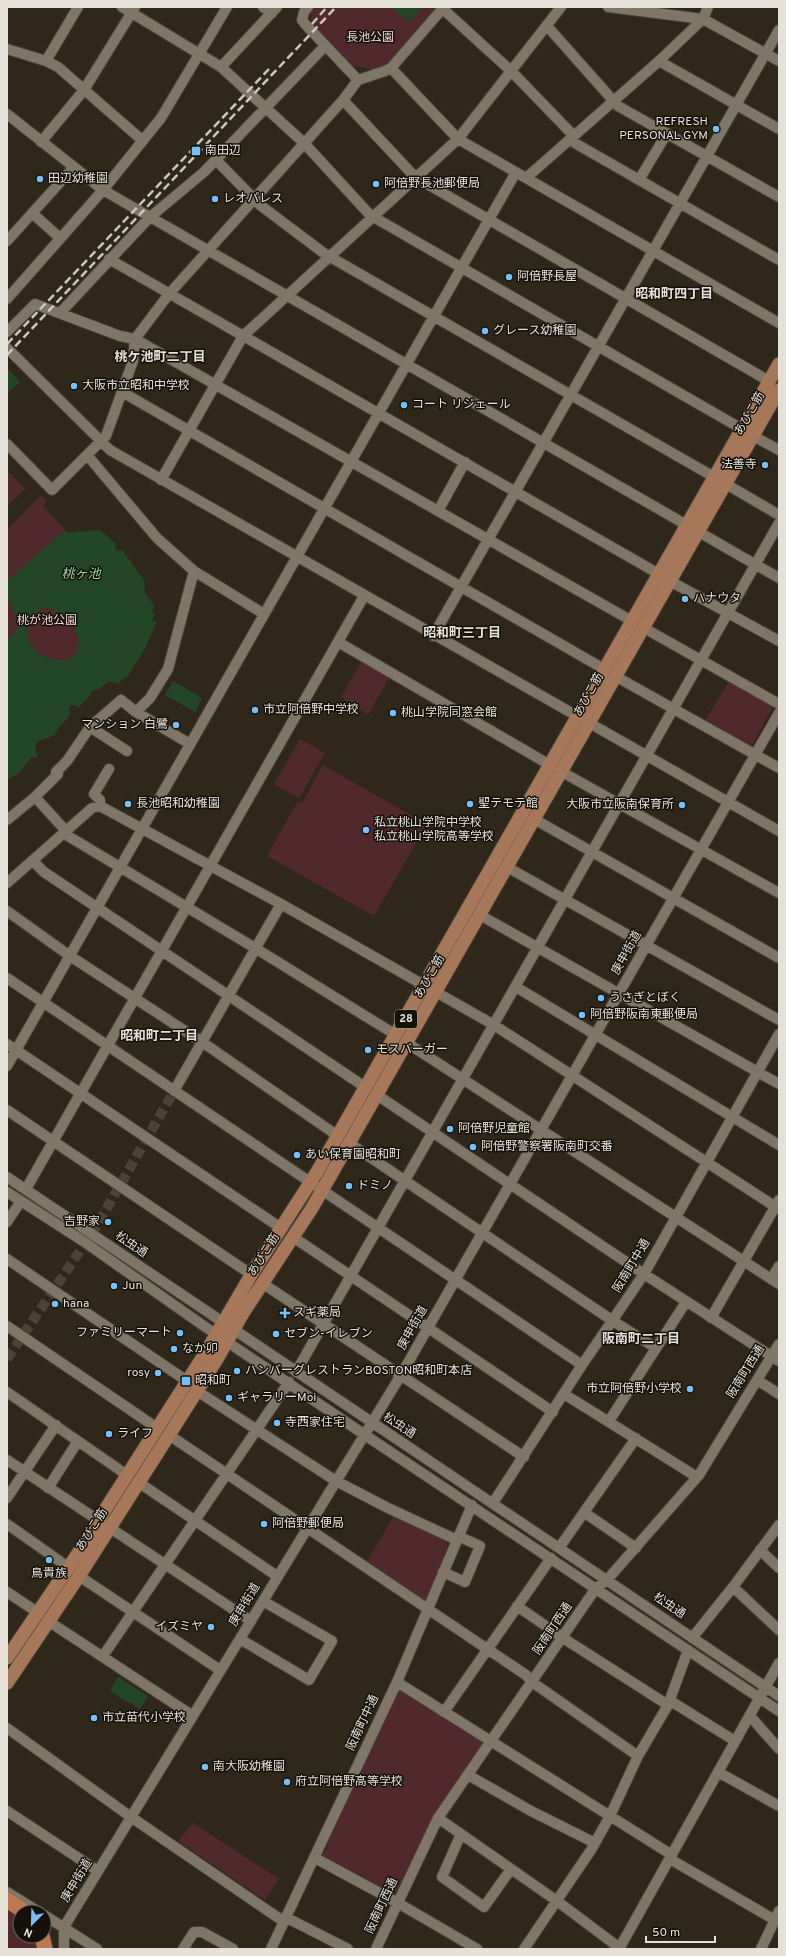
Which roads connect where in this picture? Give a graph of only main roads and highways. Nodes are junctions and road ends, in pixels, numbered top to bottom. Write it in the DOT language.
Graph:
graph roads {
  1 [pos="779,364"];
  2 [pos="779,390"];
  3 [pos="748,432"];
  4 [pos="693,529"];
  5 [pos="431,988"];
  6 [pos="401,1039"];
  7 [pos="229,1326"];
  8 [pos="222,1338"];
  9 [pos="104,1525"];
  10 [pos="7,1658"];
  11 [pos="7,1683"];
  1 -- 3 [label="main road, あびこ筋 / 28"];
  2 -- 3 [label="main road, あびこ筋 / 28"];
  3 -- 4 [label="main road, あびこ筋 / 28"];
  3 -- 4 [label="main road, あびこ筋 / 28"];
  4 -- 5 [label="main road, あびこ筋 / 28"];
  4 -- 5 [label="main road, あびこ筋 / 28"];
  5 -- 6 [label="main road, あびこ筋 / 28"];
  6 -- 7 [label="main road, あびこ筋 / 28"];
  6 -- 7 [label="main road, あびこ筋 / 28"];
  7 -- 8 [label="main road, あびこ筋 / 28"];
  8 -- 9 [label="main road, あびこ筋 / 28"];
  8 -- 9 [label="main road, あびこ筋 / 28"];
  9 -- 10 [label="main road, あびこ筋 / 28"];
  9 -- 11 [label="main road, あびこ筋 / 28"];
}
